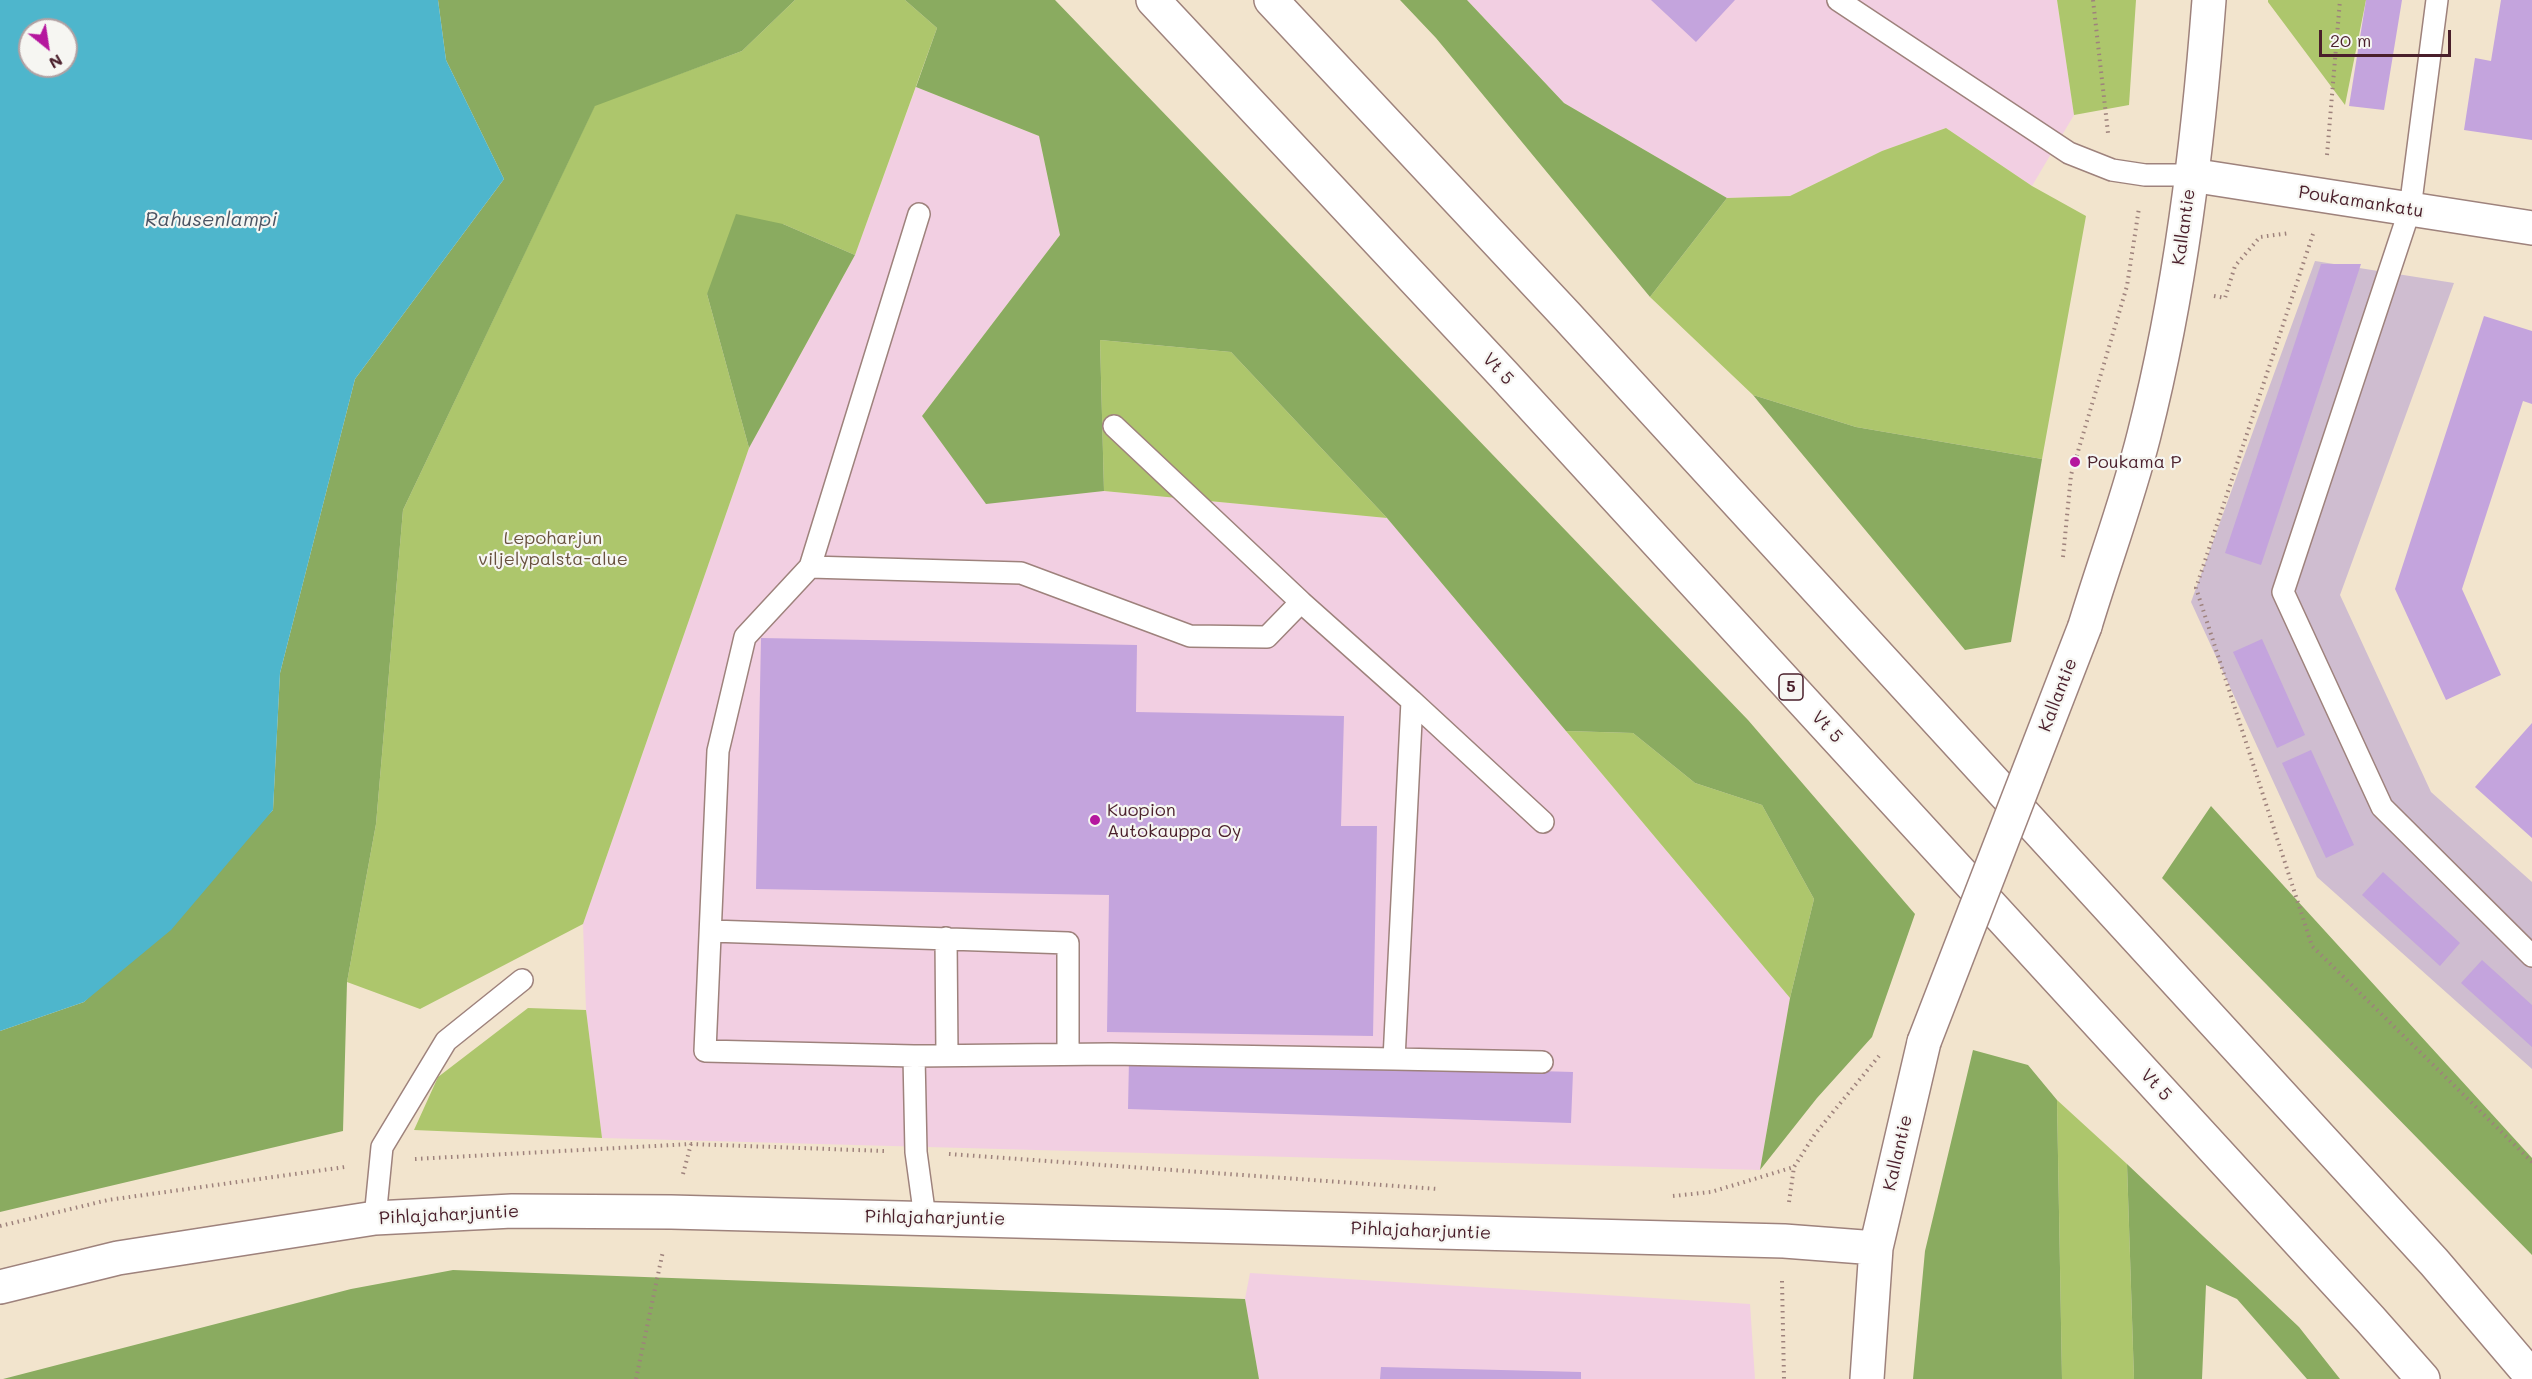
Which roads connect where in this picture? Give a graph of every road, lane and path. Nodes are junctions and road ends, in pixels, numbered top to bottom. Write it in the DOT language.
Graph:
graph roads {
  1 [pos="1153,0"];
  2 [pos="1271,0"];
  3 [pos="1838,0"];
  4 [pos="2093,0"];
  5 [pos="2209,0"];
  6 [pos="2340,0"];
  7 [pos="2437,0"];
  8 [pos="2327,159"];
  9 [pos="2112,170"];
  10 [pos="2145,175"];
  11 [pos="2191,175"];
  12 [pos="2409,209"];
  13 [pos="919,214"];
  14 [pos="2532,228"];
  15 [pos="2127,286"];
  16 [pos="2175,289"];
  17 [pos="1114,426"];
  18 [pos="2062,566"];
  19 [pos="810,567"];
  20 [pos="1301,602"];
  21 [pos="1412,701"];
  22 [pos="1543,822"];
  23 [pos="711,931"];
  24 [pos="946,939"];
  25 [pos="2532,956"];
  26 [pos="522,980"];
  27 [pos="1886,1047"];
  28 [pos="1068,1054"];
  29 [pos="946,1055"];
  30 [pos="914,1056"];
  31 [pos="1394,1059"];
  32 [pos="1542,1062"];
  33 [pos="691,1144"];
  34 [pos="2532,1162"];
  35 [pos="1794,1167"];
  36 [pos="671,1212"];
  37 [pos="375,1218"];
  38 [pos="925,1218"];
  39 [pos="1876,1248"];
  40 [pos="0,1287"];
  41 [pos="1782,1291"];
  42 [pos="2532,1377"];
  43 [pos="636,1379"];
  44 [pos="1784,1379"];
  45 [pos="1867,1379"];
  46 [pos="2423,1379"];
  1 -- 46 [label="main road, Vt 5 / 5"];
  2 -- 42 [label="main road"];
  3 -- 9 [label="lane"];
  4 -- 9 [label="path"];
  5 -- 11 [label="main road, Kallantie"];
  6 -- 8 [label="path"];
  7 -- 12 [label="lane"];
  9 -- 10 [label="lane"];
  10 -- 11 [label="lane"];
  10 -- 15 [label="path"];
  11 -- 12 [label="main road, Poukamankatu"];
  11 -- 16 [label="main road, Kallantie"];
  12 -- 14 [label="main road, Poukamankatu"];
  12 -- 25 [label="lane"];
  13 -- 19 [label="lane"];
  15 -- 16 [label="path"];
  15 -- 18 [label="path"];
  16 -- 34 [label="path"];
  16 -- 39 [label="main road, Kallantie, bridge"];
  17 -- 20 [label="lane"];
  19 -- 20 [label="lane"];
  19 -- 23 [label="lane"];
  20 -- 21 [label="lane"];
  21 -- 22 [label="lane"];
  21 -- 31 [label="lane"];
  23 -- 24 [label="lane"];
  23 -- 30 [label="lane"];
  24 -- 28 [label="lane"];
  24 -- 29 [label="lane"];
  26 -- 37 [label="lane"];
  27 -- 35 [label="path"];
  28 -- 29 [label="lane"];
  28 -- 31 [label="lane"];
  29 -- 30 [label="lane"];
  30 -- 38 [label="lane"];
  31 -- 32 [label="lane"];
  33 -- 36 [label="path"];
  36 -- 37 [label="main road, Pihlajaharjuntie"];
  36 -- 38 [label="main road, Pihlajaharjuntie"];
  36 -- 43 [label="path"];
  37 -- 40 [label="main road, Pihlajaharjuntie"];
  38 -- 39 [label="main road, Pihlajaharjuntie"];
  39 -- 45 [label="main road, Kallantie"];
  41 -- 44 [label="path"];
}
